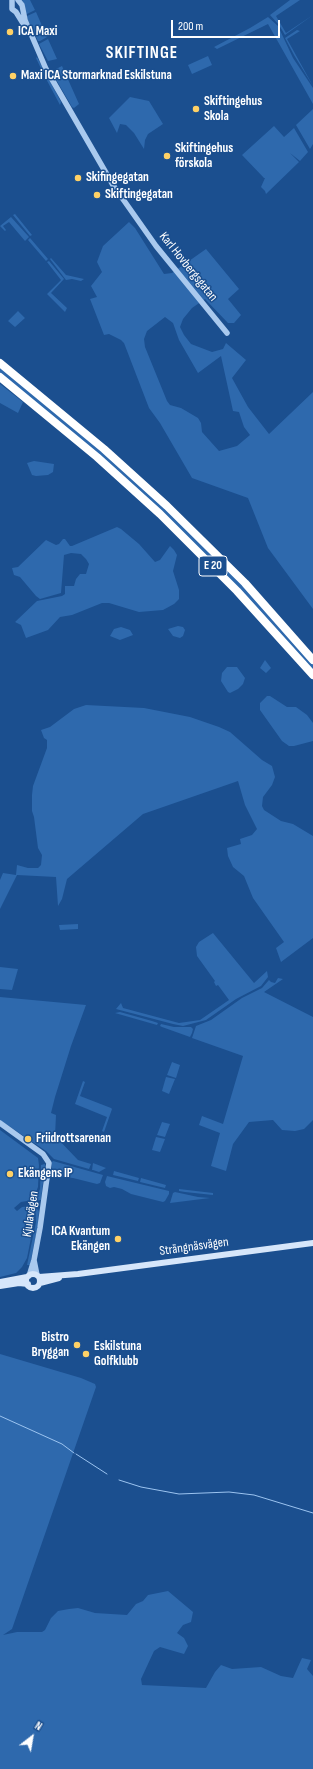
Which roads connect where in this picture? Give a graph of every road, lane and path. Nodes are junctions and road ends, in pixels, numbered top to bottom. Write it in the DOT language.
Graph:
graph roads {
  1 [pos="12,2"];
  2 [pos="20,3"];
  3 [pos="16,12"];
  4 [pos="46,69"];
  5 [pos="227,333"];
  6 [pos="0,363"];
  7 [pos="0,377"];
  8 [pos="313,660"];
  9 [pos="313,675"];
  10 [pos="0,1123"];
  11 [pos="313,1243"];
  12 [pos="34,1260"];
  13 [pos="28,1276"];
  14 [pos="38,1278"];
  15 [pos="0,1282"];
  16 [pos="28,1284"];
  17 [pos="0,1286"];
  1 -- 2 [label="street"];
  1 -- 3 [label="street, Karl Hovbergsgatan"];
  2 -- 3 [label="street"];
  2 -- 4 [label="street, Karl Hovbergsgatan"];
  3 -- 4 [label="street, Karl Hovbergsgatan"];
  4 -- 5 [label="street, Karl Hovbergsgatan"];
  6 -- 8 [label="highway, E 20"];
  7 -- 9 [label="highway, E 20"];
  10 -- 12 [label="street, Kjulavägen"];
  11 -- 14 [label="main road, Strängnäsvägen"];
  12 -- 13 [label="street, Kjulavägen"];
  12 -- 14 [label="street, Kjulavägen"];
  13 -- 14 [label="main road"];
  13 -- 15 [label="main road"];
  13 -- 16 [label="main road"];
  14 -- 16 [label="main road"];
  16 -- 17 [label="main road"];
}
